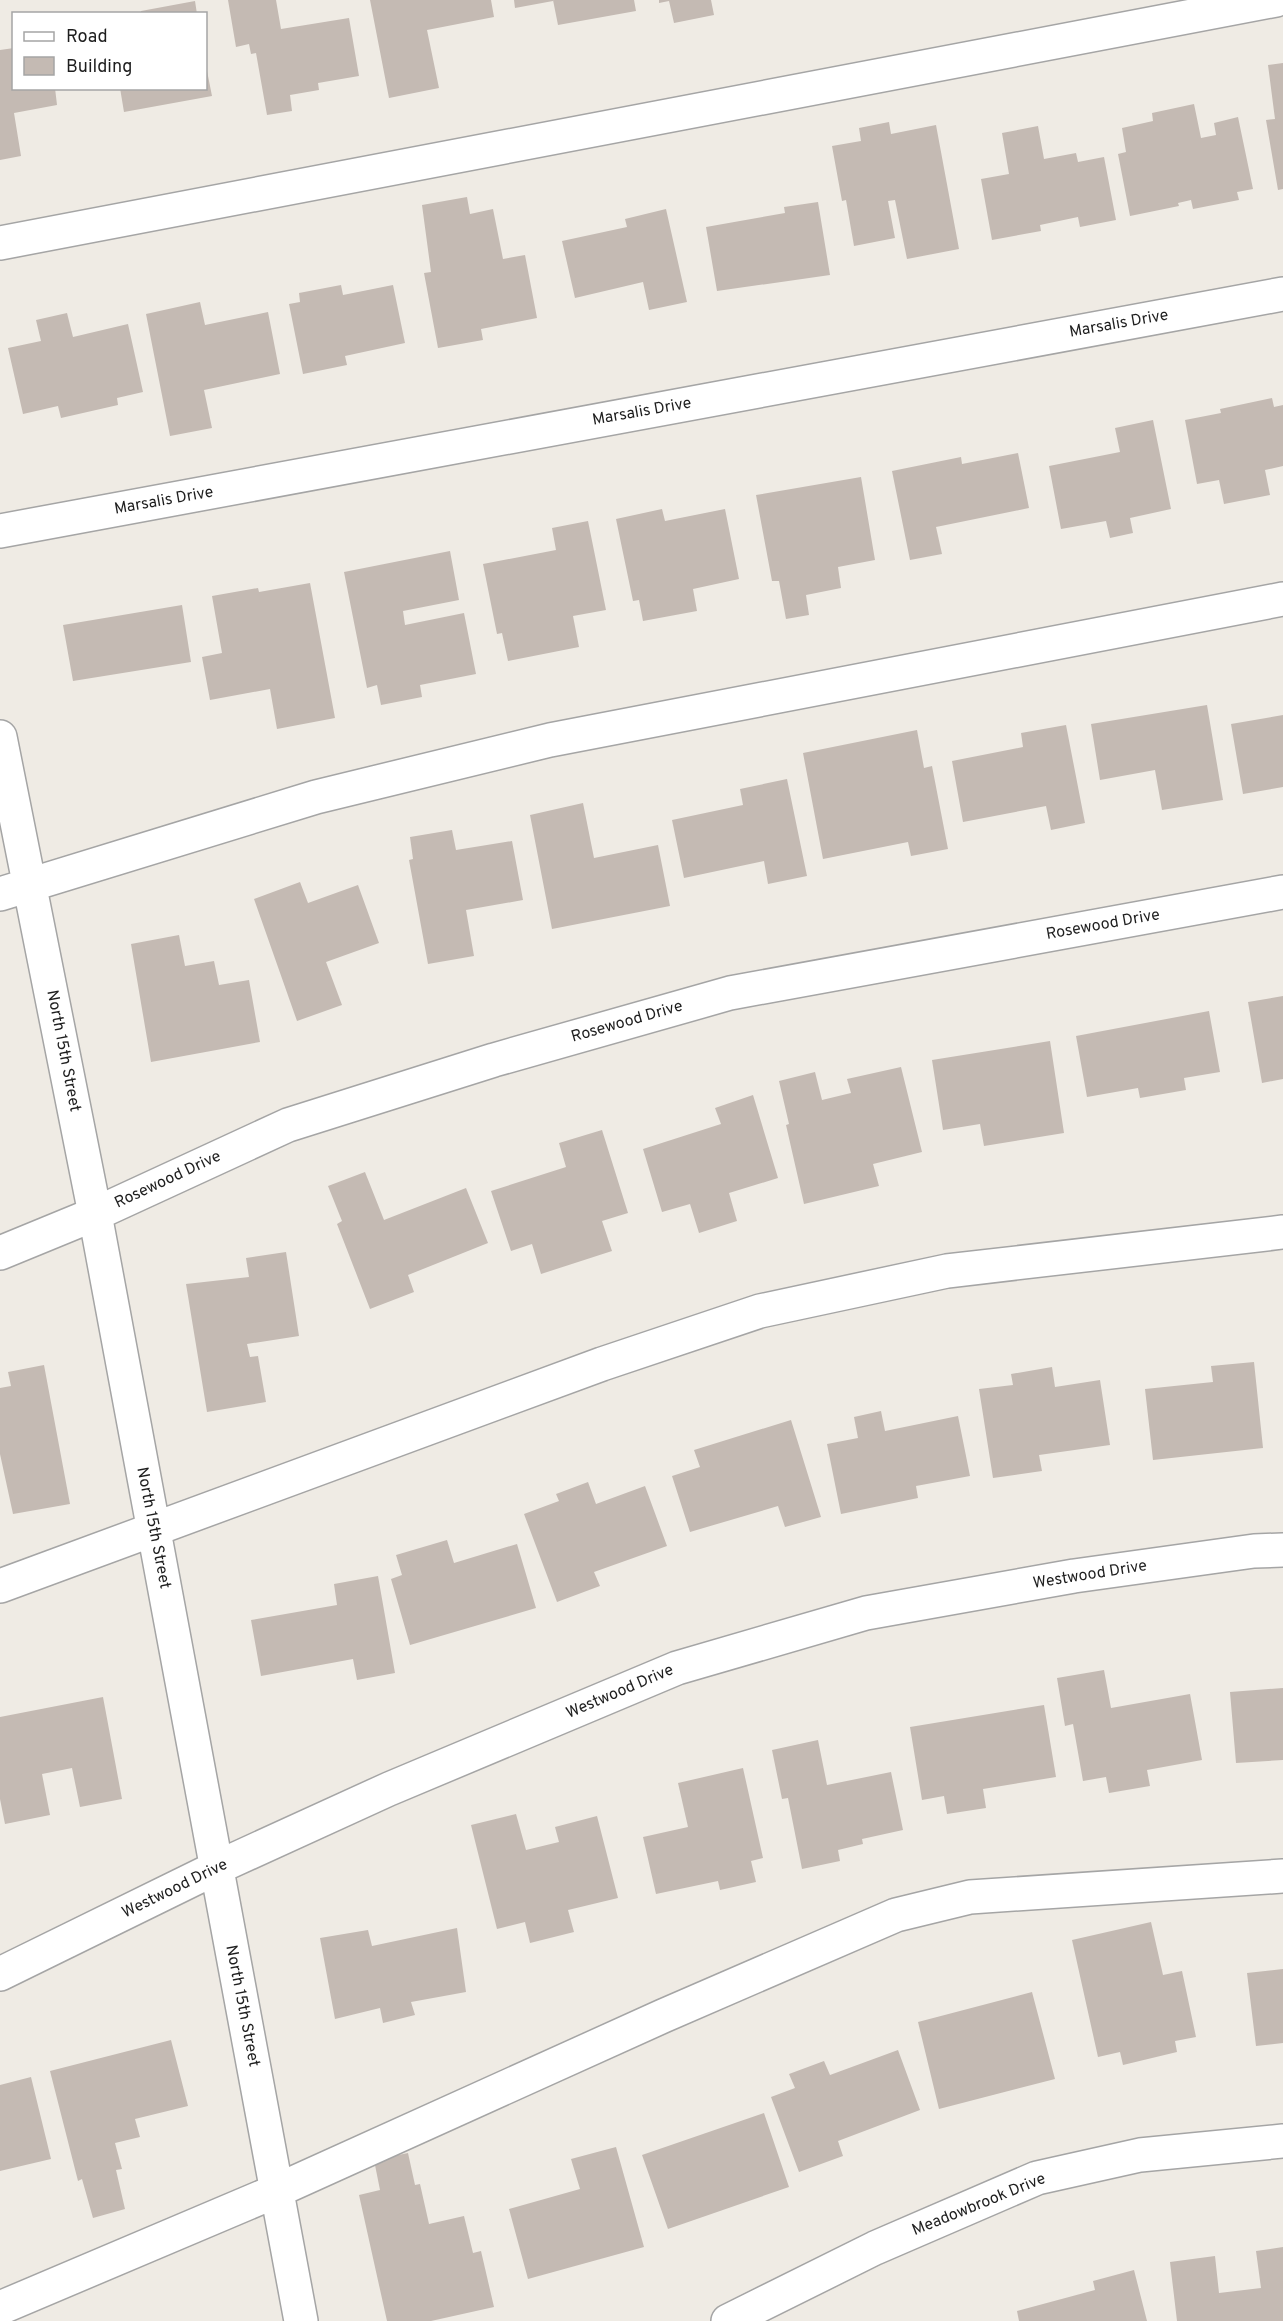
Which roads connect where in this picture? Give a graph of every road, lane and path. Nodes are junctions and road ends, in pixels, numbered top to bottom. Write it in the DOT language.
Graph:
graph roads {
  1 [pos="1276,0"];
  2 [pos="0,243"];
  3 [pos="1283,294"];
  4 [pos="0,531"];
  5 [pos="1283,599"];
  6 [pos="0,737"];
  7 [pos="15,890"];
  8 [pos="1283,892"];
  9 [pos="95,1214"];
  10 [pos="1283,1232"];
  11 [pos="0,1253"];
  12 [pos="153,1529"];
  13 [pos="1283,1550"];
  14 [pos="0,1586"];
  15 [pos="216,1868"];
  16 [pos="1283,1876"];
  17 [pos="0,1974"];
  18 [pos="1283,2141"];
  19 [pos="276,2191"];
  20 [pos="0,2308"];
  21 [pos="301,2321"];
  22 [pos="728,2321"];
  1 -- 2 [label="street"];
  3 -- 4 [label="street, Marsalis Drive"];
  5 -- 7 [label="street"];
  6 -- 7 [label="street, North 15th Street"];
  7 -- 9 [label="street, North 15th Street"];
  8 -- 9 [label="street, Rosewood Drive"];
  9 -- 11 [label="street, Rosewood Drive"];
  9 -- 12 [label="street, North 15th Street"];
  10 -- 12 [label="street"];
  12 -- 14 [label="street"];
  12 -- 15 [label="street, North 15th Street"];
  13 -- 15 [label="street, Westwood Drive"];
  15 -- 17 [label="street, Westwood Drive"];
  15 -- 19 [label="street, North 15th Street"];
  16 -- 19 [label="street"];
  18 -- 22 [label="street, Meadowbrook Drive"];
  19 -- 20 [label="street"];
  19 -- 21 [label="street, North 15th Street"];
}
